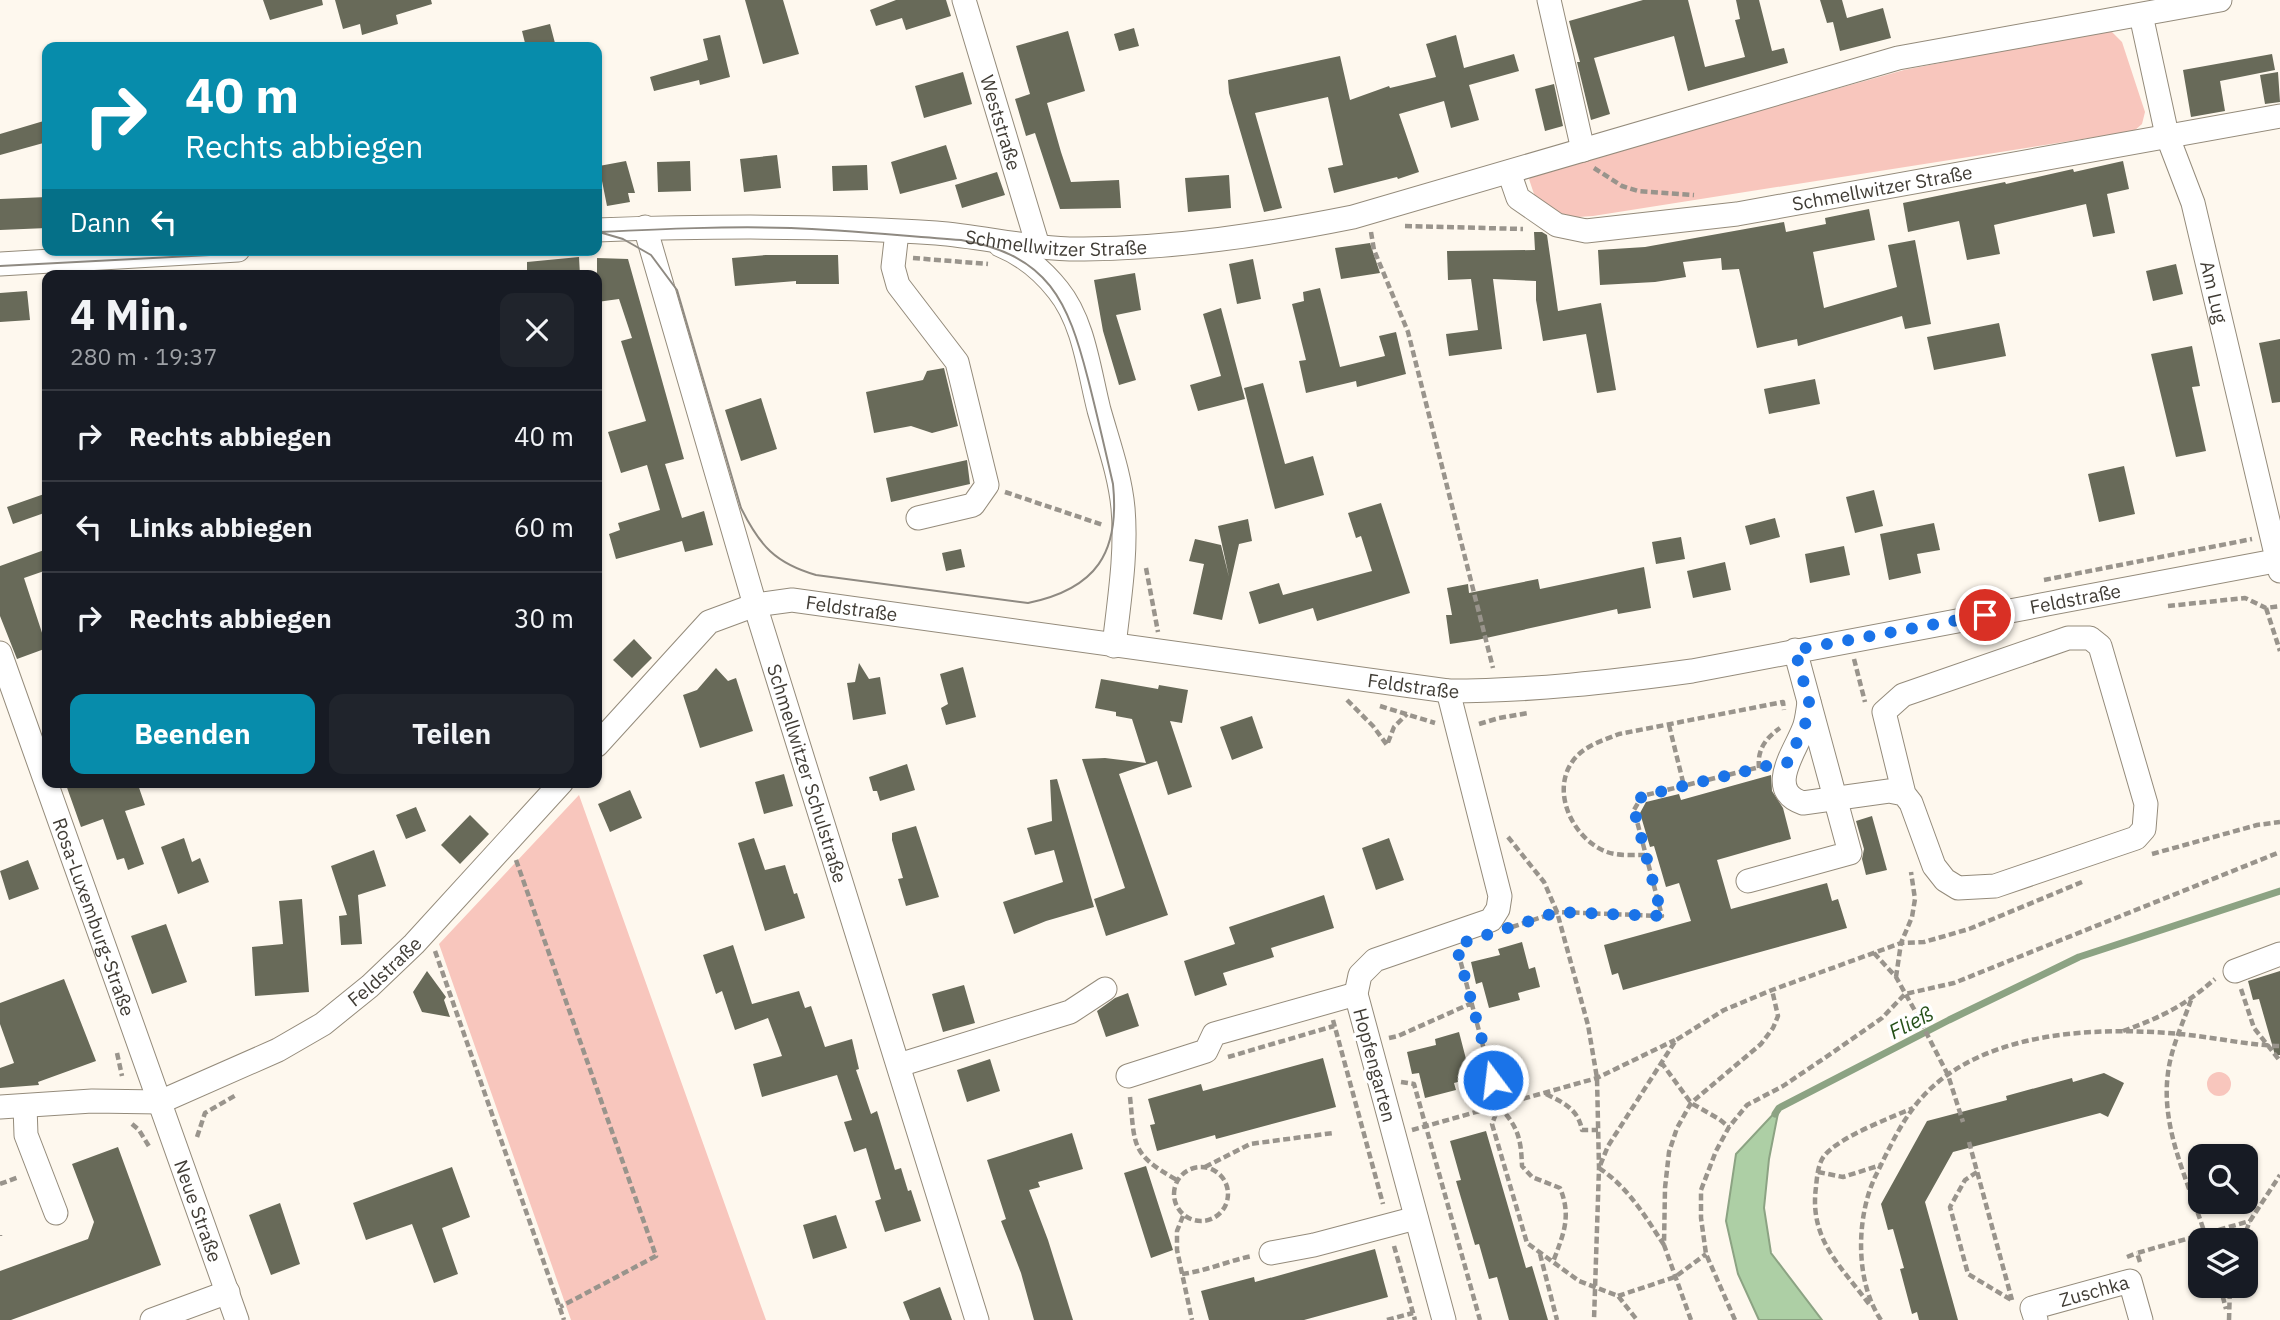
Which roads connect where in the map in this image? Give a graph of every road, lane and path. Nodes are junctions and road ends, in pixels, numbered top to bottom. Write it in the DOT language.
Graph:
graph roads {
  1 [pos="964,0"];
  2 [pos="1549,0"];
  3 [pos="2220,0"];
  4 [pos="2140,15"];
  5 [pos="2280,116"];
  6 [pos="2167,135"];
  7 [pos="1583,150"];
  8 [pos="1508,172"];
  9 [pos="1367,213"];
  10 [pos="1723,215"];
  11 [pos="645,227"];
  12 [pos="602,230"];
  13 [pos="897,232"];
  14 [pos="984,239"];
  15 [pos="1038,246"];
  16 [pos="136,256"];
  17 [pos="895,256"];
  18 [pos="0,264"];
  19 [pos="990,264"];
  20 [pos="987,485"];
  21 [pos="918,518"];
  22 [pos="1107,526"];
  23 [pos="2270,536"];
  24 [pos="1145,563"];
  25 [pos="2279,564"];
  26 [pos="2035,581"];
  27 [pos="755,605"];
  28 [pos="2266,608"];
  29 [pos="1159,637"];
  30 [pos="1114,646"];
  31 [pos="1795,650"];
  32 [pos="2280,650"];
  33 [pos="0,653"];
  34 [pos="1494,672"];
  35 [pos="1448,691"];
  36 [pos="1352,698"];
  37 [pos="1809,702"];
  38 [pos="1371,703"];
  39 [pos="1407,714"];
  40 [pos="1669,724"];
  41 [pos="1457,726"];
  42 [pos="602,740"];
  43 [pos="1787,763"];
  44 [pos="1759,768"];
  45 [pos="42,771"];
  46 [pos="1684,786"];
  47 [pos="48,788"];
  48 [pos="557,788"];
  49 [pos="1904,794"];
  50 [pos="1835,798"];
  51 [pos="2280,822"];
  52 [pos="1507,836"];
  53 [pos="2280,852"];
  54 [pos="1646,855"];
  55 [pos="2150,855"];
  56 [pos="505,864"];
  57 [pos="1748,881"];
  58 [pos="2085,881"];
  59 [pos="1557,912"];
  60 [pos="1506,928"];
  61 [pos="428,929"];
  62 [pos="1901,943"];
  63 [pos="1456,945"];
  64 [pos="1874,953"];
  65 [pos="2280,954"];
  66 [pos="2235,971"];
  67 [pos="1896,977"];
  68 [pos="1105,989"];
  69 [pos="1772,990"];
  70 [pos="1356,994"];
  71 [pos="1905,994"];
  72 [pos="2191,1000"];
  73 [pos="1328,1002"];
  74 [pos="1472,1003"];
  75 [pos="1335,1026"];
  76 [pos="2119,1032"];
  77 [pos="2179,1034"];
  78 [pos="1380,1039"];
  79 [pos="1676,1040"];
  80 [pos="2269,1046"];
  81 [pos="2280,1046"];
  82 [pos="1206,1051"];
  83 [pos="2280,1061"];
  84 [pos="1661,1062"];
  85 [pos="899,1065"];
  86 [pos="1948,1075"];
  87 [pos="1128,1076"];
  88 [pos="1597,1078"];
  89 [pos="1393,1081"];
  90 [pos="248,1088"];
  91 [pos="1545,1093"];
  92 [pos="160,1101"];
  93 [pos="1691,1102"];
  94 [pos="25,1105"];
  95 [pos="1499,1106"];
  96 [pos="0,1107"];
  97 [pos="1914,1108"];
  98 [pos="126,1119"];
  99 [pos="1963,1122"];
  100 [pos="1427,1126"];
  101 [pos="1729,1127"];
  102 [pos="1598,1130"];
  103 [pos="1334,1133"];
  104 [pos="1393,1134"];
  105 [pos="196,1140"];
  106 [pos="1969,1142"];
  107 [pos="153,1155"];
  108 [pos="1881,1165"];
  109 [pos="1205,1167"];
  110 [pos="1599,1168"];
  111 [pos="1818,1171"];
  112 [pos="1977,1172"];
  113 [pos="2280,1175"];
  114 [pos="1177,1180"];
  115 [pos="56,1213"];
  116 [pos="1183,1216"];
  117 [pos="1416,1218"];
  118 [pos="2250,1221"];
  119 [pos="1389,1225"];
  120 [pos="2203,1228"];
  121 [pos="2226,1228"];
  122 [pos="2247,1228"];
  123 [pos="2188,1239"];
  124 [pos="1664,1245"];
  125 [pos="1270,1253"];
  126 [pos="2137,1253"];
  127 [pos="1540,1254"];
  128 [pos="1706,1254"];
  129 [pos="2127,1257"];
  130 [pos="1553,1262"];
  131 [pos="2141,1267"];
  132 [pos="1182,1274"];
  133 [pos="1675,1278"];
  134 [pos="1595,1288"];
  135 [pos="228,1293"];
  136 [pos="1618,1296"];
  137 [pos="2223,1298"];
  138 [pos="2229,1298"];
  139 [pos="2013,1301"];
  140 [pos="560,1307"];
  141 [pos="1872,1307"];
  142 [pos="1413,1313"];
  143 [pos="2028,1314"];
  144 [pos="2228,1317"];
  145 [pos="152,1320"];
  146 [pos="237,1320"];
  147 [pos="564,1320"];
  148 [pos="977,1320"];
  149 [pos="1192,1320"];
  150 [pos="1387,1320"];
  151 [pos="1415,1320"];
  152 [pos="1444,1320"];
  153 [pos="1480,1320"];
  154 [pos="1558,1320"];
  155 [pos="1594,1320"];
  156 [pos="1637,1320"];
  157 [pos="1691,1320"];
  158 [pos="1735,1320"];
  159 [pos="1881,1320"];
  160 [pos="2141,1320"];
  1 -- 15 [label="street, Weststraße"];
  2 -- 7 [label="street"];
  3 -- 4 [label="street, Schmellwitzer Straße"];
  4 -- 6 [label="street, Am Lug"];
  4 -- 7 [label="street, Schmellwitzer Straße"];
  5 -- 6 [label="street, Schmellwitzer Straße"];
  6 -- 10 [label="street, Schmellwitzer Straße"];
  6 -- 23 [label="street, Am Lug"];
  7 -- 8 [label="street, Schmellwitzer Straße"];
  7 -- 10 [label="path"];
  8 -- 9 [label="street, Schmellwitzer Straße"];
  8 -- 10 [label="street, Schmellwitzer Straße"];
  9 -- 15 [label="street, Schmellwitzer Straße"];
  9 -- 34 [label="path"];
  11 -- 12 [label="street, Schmellwitzer Straße"];
  11 -- 13 [label="street, Schmellwitzer Straße"];
  11 -- 27 [label="street, Schmellwitzer Schulstraße"];
  13 -- 14 [label="street, Schmellwitzer Straße"];
  13 -- 17 [label="street"];
  14 -- 15 [label="street, Schmellwitzer Straße"];
  14 -- 30 [label="street"];
  16 -- 18 [label="street"];
  17 -- 19 [label="path"];
  17 -- 20 [label="street"];
  20 -- 21 [label="street"];
  20 -- 22 [label="path"];
  23 -- 25 [label="street, Am Lug"];
  23 -- 26 [label="path"];
  24 -- 29 [label="path"];
  25 -- 31 [label="street, Feldstraße"];
  27 -- 30 [label="street, Feldstraße"];
  27 -- 42 [label="street, Feldstraße"];
  27 -- 85 [label="street, Schmellwitzer Schulstraße"];
  28 -- 32 [label="path"];
  30 -- 35 [label="street, Feldstraße"];
  31 -- 35 [label="street, Feldstraße"];
  31 -- 37 [label="street"];
  33 -- 45 [label="street, Rosa-Luxemburg-Straße"];
  35 -- 41 [label="street, Hopfengarten"];
  36 -- 39 [label="path"];
  37 -- 43 [label="street"];
  37 -- 50 [label="street"];
  38 -- 39 [label="path"];
  39 -- 41 [label="path"];
  40 -- 44 [label="path"];
  40 -- 46 [label="path"];
  40 -- 54 [label="path"];
  41 -- 70 [label="street, Hopfengarten"];
  43 -- 44 [label="path"];
  43 -- 50 [label="street"];
  44 -- 46 [label="path"];
  46 -- 54 [label="path"];
  47 -- 92 [label="street, Rosa-Luxemburg-Straße"];
  48 -- 61 [label="street, Feldstraße"];
  49 -- 49 [label="street"];
  49 -- 50 [label="street"];
  50 -- 57 [label="street"];
  51 -- 55 [label="path"];
  52 -- 59 [label="path"];
  53 -- 71 [label="path"];
  54 -- 59 [label="path"];
  56 -- 140 [label="path"];
  58 -- 62 [label="path"];
  59 -- 60 [label="path"];
  59 -- 88 [label="path"];
  61 -- 92 [label="street, Feldstraße"];
  61 -- 140 [label="path"];
  62 -- 64 [label="path"];
  62 -- 67 [label="path"];
  63 -- 74 [label="path"];
  64 -- 67 [label="path"];
  64 -- 69 [label="path"];
  65 -- 66 [label="street"];
  66 -- 72 [label="path"];
  66 -- 80 [label="path"];
  67 -- 71 [label="path"];
  68 -- 85 [label="street"];
  69 -- 79 [label="path"];
  69 -- 93 [label="path"];
  70 -- 73 [label="street"];
  70 -- 104 [label="street, Hopfengarten"];
  71 -- 86 [label="path"];
  71 -- 101 [label="path"];
  72 -- 76 [label="path"];
  72 -- 77 [label="path"];
  73 -- 75 [label="path"];
  73 -- 82 [label="street"];
  74 -- 78 [label="path"];
  74 -- 95 [label="path"];
  75 -- 82 [label="path"];
  75 -- 119 [label="path"];
  76 -- 77 [label="path"];
  76 -- 86 [label="path"];
  77 -- 80 [label="path"];
  77 -- 120 [label="path"];
  79 -- 84 [label="path"];
  79 -- 88 [label="path"];
  80 -- 81 [label="path"];
  80 -- 83 [label="path"];
  82 -- 87 [label="street"];
  84 -- 93 [label="path"];
  84 -- 110 [label="path"];
  85 -- 148 [label="street, Schmellwitzer Schulstraße"];
  86 -- 97 [label="path"];
  86 -- 99 [label="path"];
  87 -- 114 [label="path"];
  88 -- 91 [label="path"];
  88 -- 102 [label="path"];
  89 -- 100 [label="path"];
  90 -- 105 [label="path"];
  91 -- 95 [label="path"];
  91 -- 102 [label="path"];
  92 -- 94 [label="street"];
  92 -- 135 [label="street, Neue Straße"];
  93 -- 101 [label="path"];
  93 -- 124 [label="path"];
  94 -- 96 [label="street"];
  94 -- 115 [label="street"];
  95 -- 100 [label="path"];
  95 -- 127 [label="path"];
  95 -- 130 [label="path"];
  97 -- 108 [label="path"];
  97 -- 111 [label="path"];
  98 -- 107 [label="path"];
  100 -- 104 [label="path"];
  100 -- 153 [label="path"];
  101 -- 128 [label="path"];
  102 -- 110 [label="path"];
  103 -- 109 [label="path"];
  104 -- 117 [label="street, Hopfengarten"];
  106 -- 112 [label="path"];
  108 -- 111 [label="path"];
  108 -- 141 [label="path"];
  109 -- 114 [label="path"];
  109 -- 116 [label="path"];
  110 -- 124 [label="path"];
  110 -- 134 [label="path"];
  111 -- 141 [label="path"];
  112 -- 139 [label="path"];
  112 -- 139 [label="path"];
  113 -- 118 [label="path"];
  114 -- 116 [label="path"];
  116 -- 132 [label="path"];
  117 -- 119 [label="street"];
  117 -- 152 [label="street, Hopfengarten"];
  118 -- 121 [label="path"];
  118 -- 122 [label="path"];
  119 -- 125 [label="street"];
  119 -- 142 [label="path"];
  123 -- 126 [label="path"];
  124 -- 133 [label="path"];
  125 -- 132 [label="path"];
  126 -- 129 [label="path"];
  126 -- 131 [label="path"];
  127 -- 130 [label="path"];
  127 -- 154 [label="path"];
  128 -- 133 [label="path"];
  128 -- 158 [label="path"];
  130 -- 134 [label="path"];
  132 -- 149 [label="path"];
  133 -- 136 [label="path"];
  133 -- 157 [label="path"];
  134 -- 136 [label="path"];
  134 -- 155 [label="path"];
  135 -- 145 [label="street"];
  135 -- 146 [label="street, Neue Straße"];
  136 -- 156 [label="path"];
  137 -- 144 [label="path"];
  138 -- 144 [label="path"];
  139 -- 143 [label="path"];
  140 -- 147 [label="path"];
  141 -- 159 [label="path"];
  142 -- 150 [label="path"];
  142 -- 151 [label="path"];
  143 -- 160 [label="street, Zuschka"];
}
